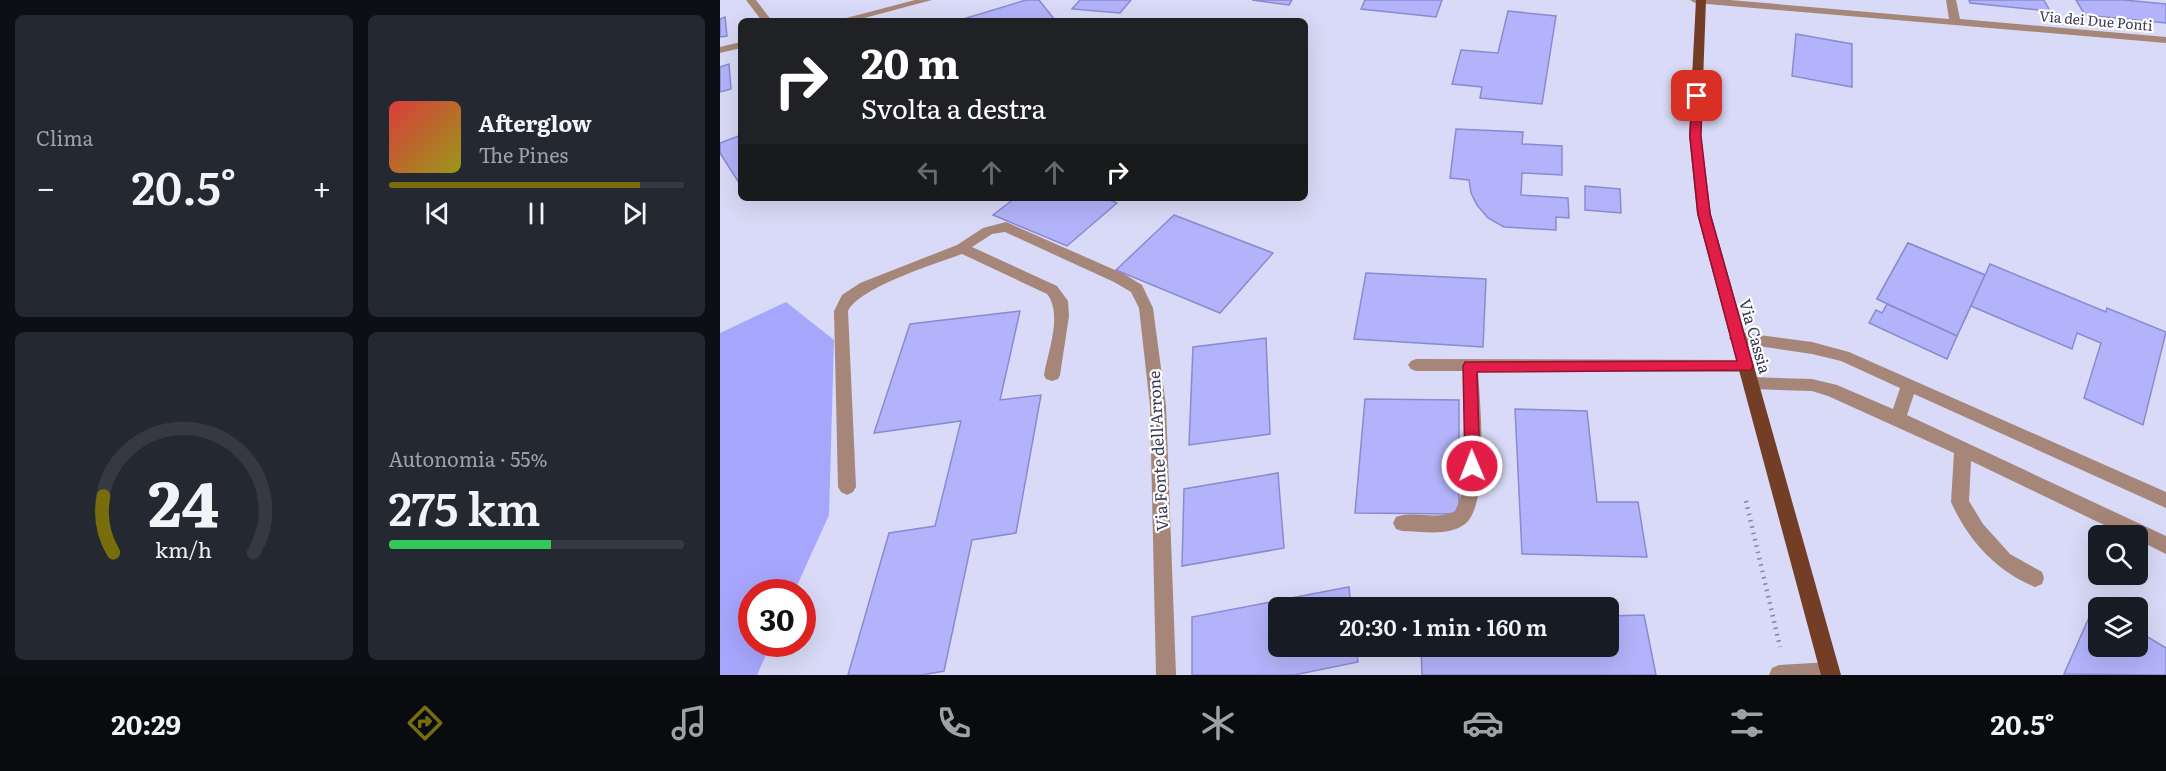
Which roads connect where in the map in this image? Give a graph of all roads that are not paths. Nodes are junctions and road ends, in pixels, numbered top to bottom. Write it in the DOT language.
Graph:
graph roads {
  1 [pos="751,0"];
  2 [pos="927,0"];
  3 [pos="1695,0"];
  4 [pos="1700,0"];
  5 [pos="1951,0"];
  6 [pos="765,18"];
  7 [pos="852,18"];
  8 [pos="1955,21"];
  9 [pos="2166,40"];
  10 [pos="738,46"];
  11 [pos="720,50"];
  12 [pos="962,248"];
  13 [pos="1737,339"];
  14 [pos="1416,365"];
  15 [pos="1470,366"];
  16 [pos="1746,366"];
  17 [pos="1052,375"];
  18 [pos="1751,383"];
  19 [pos="1909,385"];
  20 [pos="1898,418"];
  21 [pos="1963,449"];
  22 [pos="847,487"];
  23 [pos="2166,500"];
  24 [pos="1402,523"];
  25 [pos="2166,545"];
  26 [pos="2035,578"];
  27 [pos="1831,673"];
  28 [pos="1166,675"];
  29 [pos="1781,675"];
  1 -- 6 [label="street"];
  2 -- 7 [label="street"];
  3 -- 4 [label="street, Via dei Due Ponti"];
  4 -- 8 [label="street, Via dei Due Ponti"];
  4 -- 13 [label="main road, Via Cassia"];
  5 -- 8 [label="street"];
  8 -- 9 [label="street, Via dei Due Ponti"];
  10 -- 11 [label="street"];
  12 -- 17 [label="street"];
  12 -- 22 [label="street, Via Fonte dell'Arrone"];
  12 -- 28 [label="street, Via Fonte dell'Arrone"];
  13 -- 16 [label="main road, Via Cassia"];
  13 -- 19 [label="street"];
  14 -- 15 [label="street"];
  15 -- 16 [label="street"];
  15 -- 24 [label="street"];
  16 -- 18 [label="main road, Via Cassia"];
  18 -- 20 [label="street"];
  18 -- 27 [label="main road, Via Cassia"];
  19 -- 20 [label="street"];
  19 -- 23 [label="street"];
  20 -- 21 [label="street"];
  21 -- 25 [label="street"];
  21 -- 26 [label="street"];
  27 -- 29 [label="street"];
}
